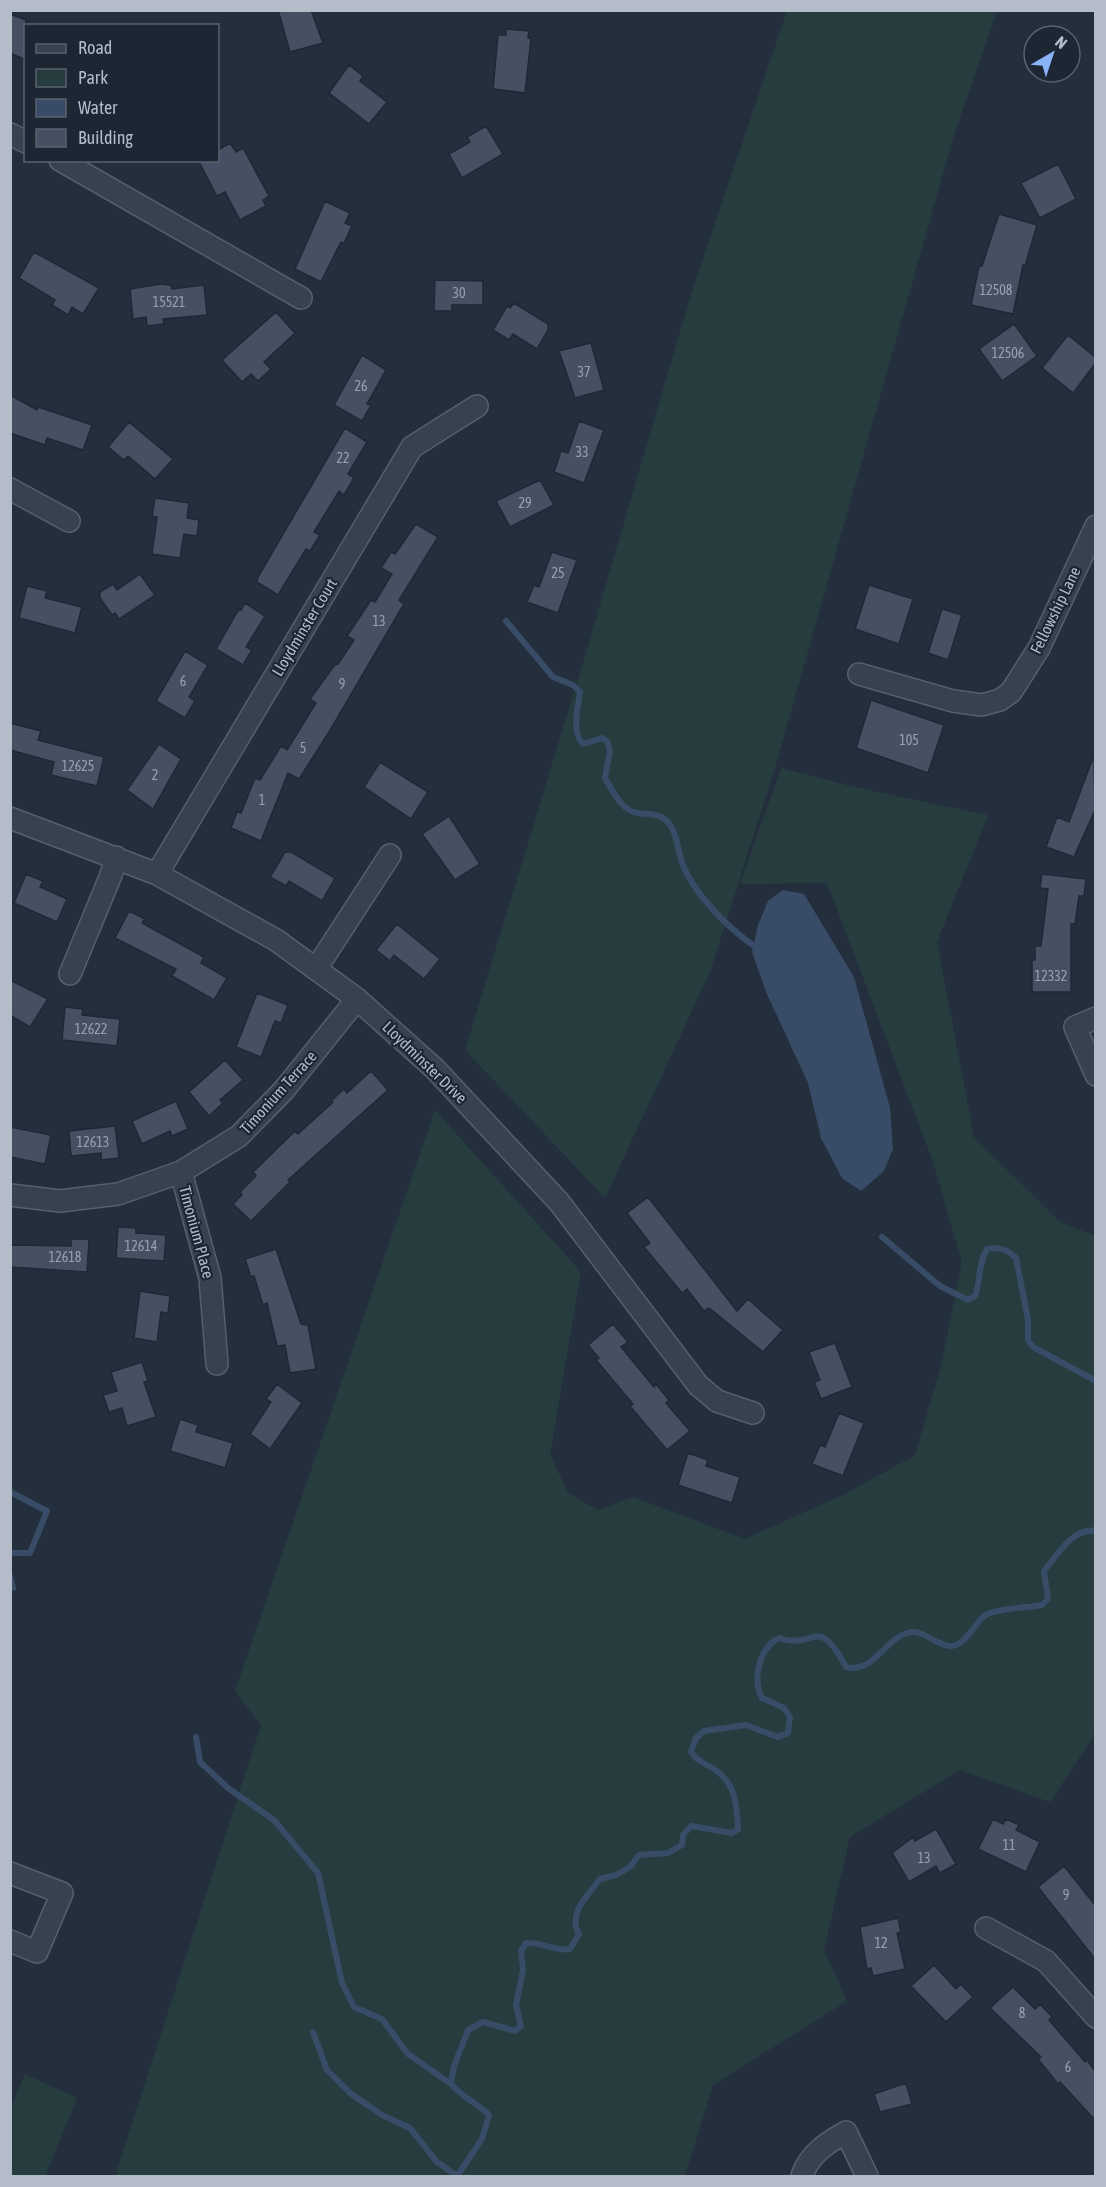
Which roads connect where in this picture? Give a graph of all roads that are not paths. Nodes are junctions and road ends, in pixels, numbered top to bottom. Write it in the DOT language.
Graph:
graph roads {
  1 [pos="10,134"];
  2 [pos="24,141"];
  3 [pos="64,162"];
  4 [pos="301,298"];
  5 [pos="477,406"];
  6 [pos="10,489"];
  7 [pos="69,521"];
  8 [pos="1095,526"];
  9 [pos="859,674"];
  10 [pos="10,818"];
  11 [pos="390,855"];
  12 [pos="116,857"];
  13 [pos="157,874"];
  14 [pos="316,969"];
  15 [pos="70,975"];
  16 [pos="357,999"];
  17 [pos="1095,1018"];
  18 [pos="1095,1075"];
  19 [pos="181,1172"];
  20 [pos="10,1195"];
  21 [pos="217,1364"];
  22 [pos="753,1413"];
  23 [pos="10,1873"];
  24 [pos="986,1928"];
  25 [pos="10,1941"];
  26 [pos="1095,2017"];
  27 [pos="802,2176"];
  28 [pos="867,2176"];
  1 -- 2 [label="street"];
  3 -- 4 [label="street"];
  5 -- 13 [label="street, Lloydminster Court"];
  6 -- 7 [label="street"];
  8 -- 9 [label="street, Fellowship Lane"];
  10 -- 12 [label="street, Lloydminster Drive"];
  11 -- 14 [label="street"];
  12 -- 13 [label="street, Lloydminster Drive"];
  12 -- 15 [label="street"];
  13 -- 14 [label="street, Lloydminster Drive"];
  14 -- 16 [label="street, Lloydminster Drive"];
  16 -- 19 [label="street, Timonium Terrace"];
  16 -- 22 [label="street, Lloydminster Drive"];
  17 -- 18 [label="street"];
  19 -- 20 [label="street, Timonium Terrace"];
  19 -- 21 [label="street, Timonium Place"];
  23 -- 25 [label="street"];
  24 -- 26 [label="street"];
  27 -- 28 [label="street"];
}
